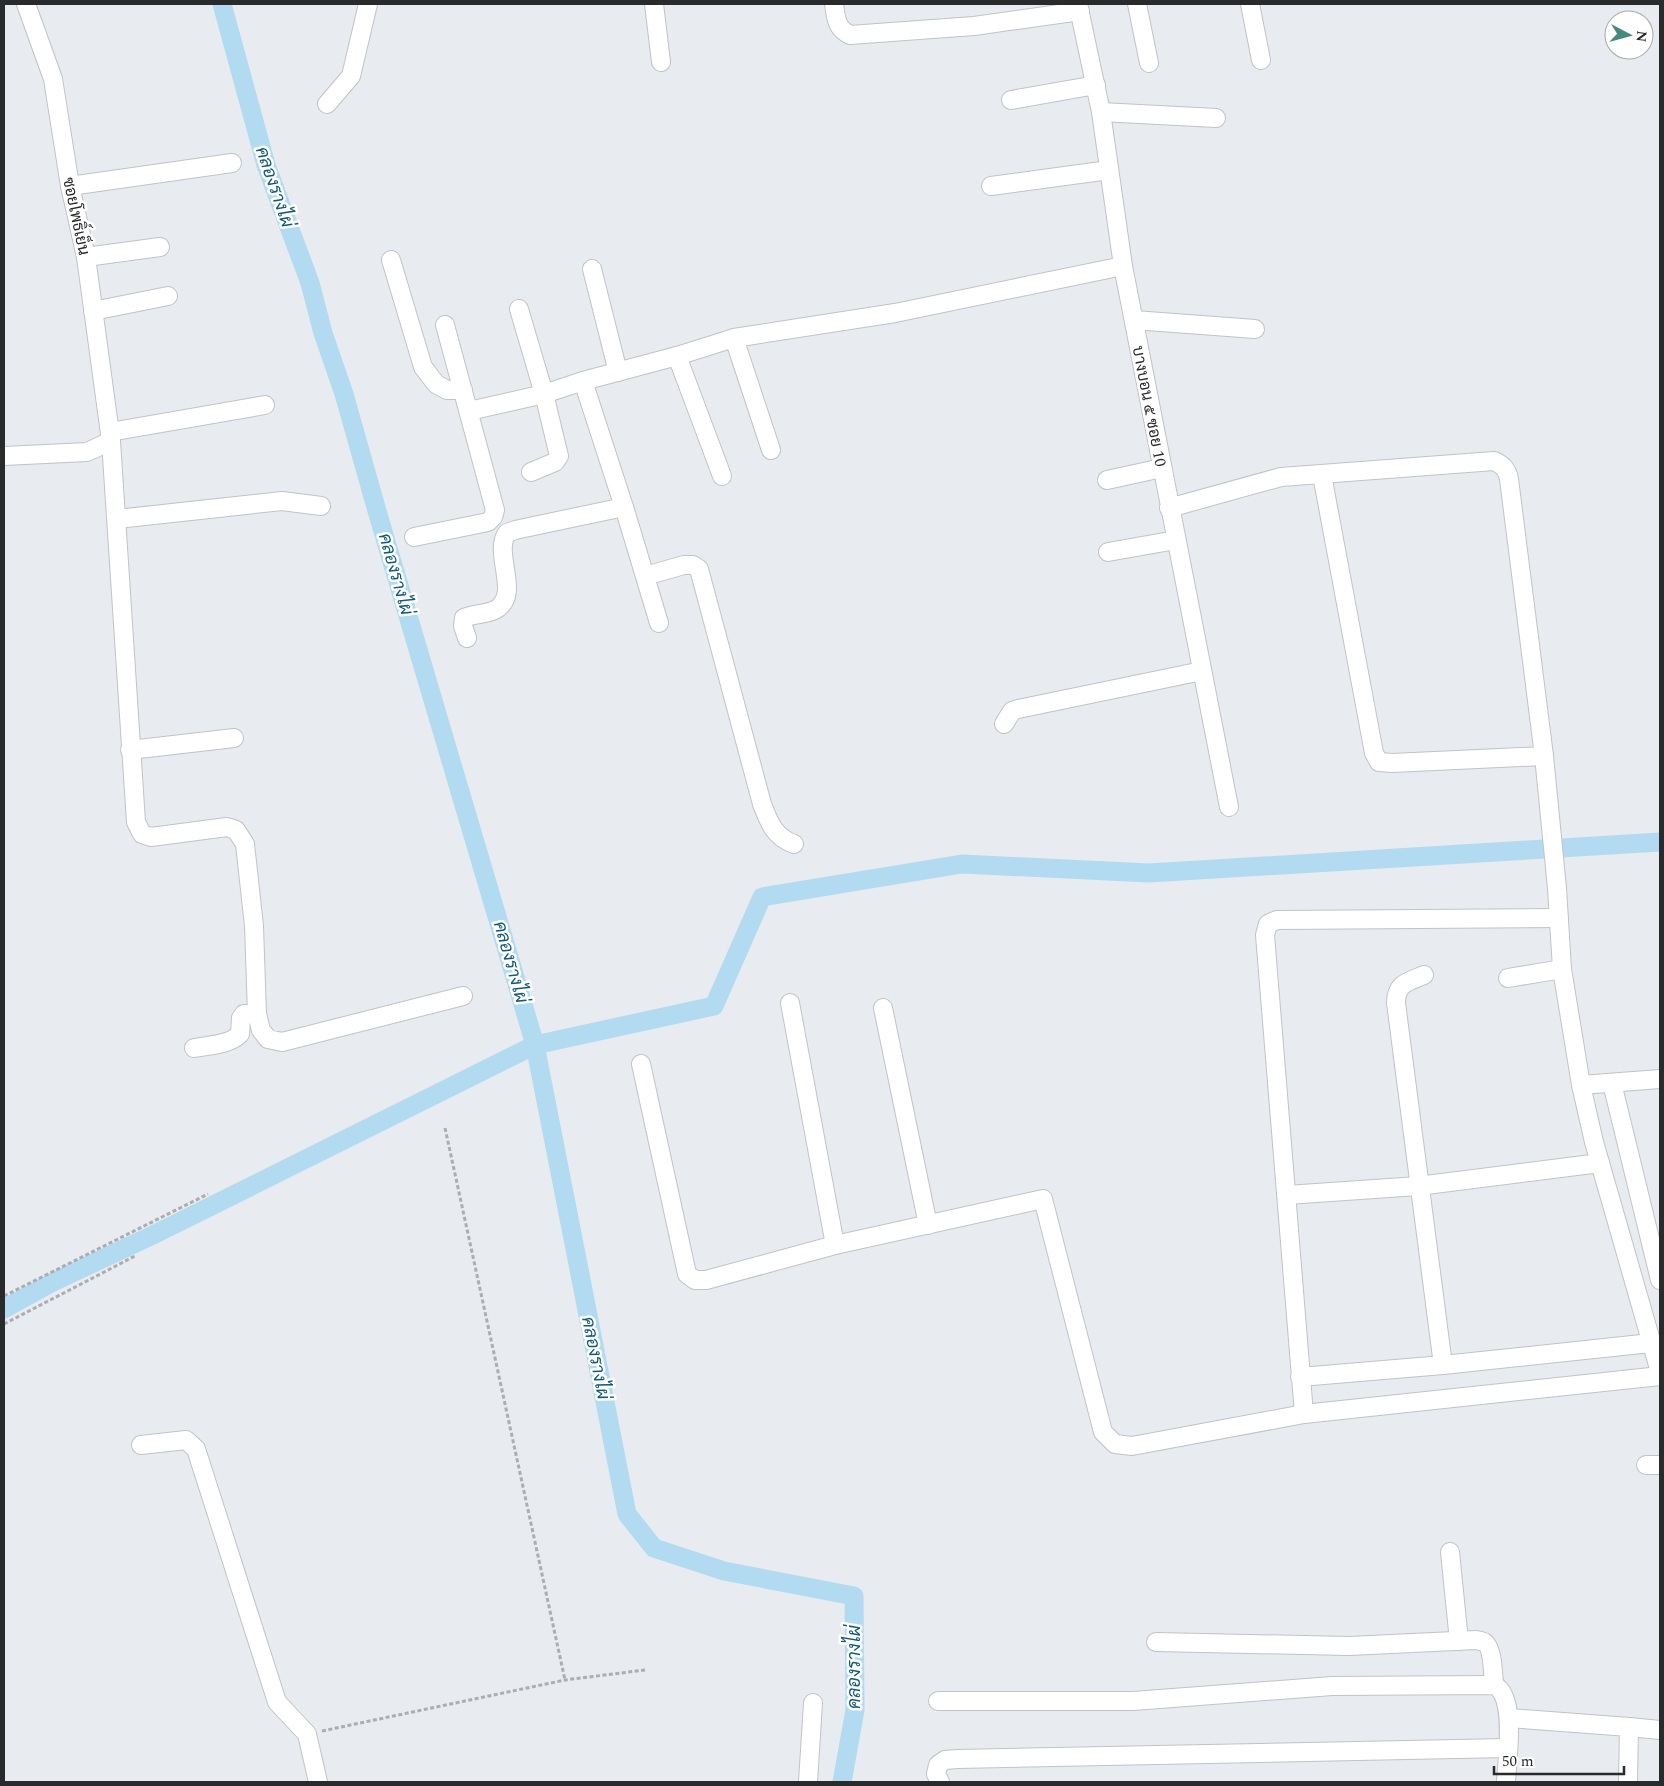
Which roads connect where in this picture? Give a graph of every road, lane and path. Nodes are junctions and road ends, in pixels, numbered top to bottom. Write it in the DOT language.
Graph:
graph roads {
  1 [pos="27,4"];
  2 [pos="368,4"];
  3 [pos="654,4"];
  4 [pos="834,4"];
  5 [pos="1138,4"];
  6 [pos="1250,4"];
  7 [pos="1079,7"];
  8 [pos="1261,60"];
  9 [pos="661,62"];
  10 [pos="1149,63"];
  11 [pos="1096,85"];
  12 [pos="1011,100"];
  13 [pos="327,104"];
  14 [pos="1101,112"];
  15 [pos="1216,118"];
  16 [pos="232,163"];
  17 [pos="1109,170"];
  18 [pos="70,186"];
  19 [pos="991,186"];
  20 [pos="160,247"];
  21 [pos="86,257"];
  22 [pos="390,260"];
  23 [pos="1123,266"];
  24 [pos="592,269"];
  25 [pos="168,296"];
  26 [pos="519,309"];
  27 [pos="93,311"];
  28 [pos="1134,320"];
  29 [pos="445,325"];
  30 [pos="1255,329"];
  31 [pos="734,338"];
  32 [pos="677,356"];
  33 [pos="618,372"];
  34 [pos="583,381"];
  35 [pos="463,390"];
  36 [pos="544,394"];
  37 [pos="265,404"];
  38 [pos="469,412"];
  39 [pos="110,437"];
  40 [pos="771,450"];
  41 [pos="4,456"];
  42 [pos="1162,468"];
  43 [pos="531,472"];
  44 [pos="1322,475"];
  45 [pos="722,476"];
  46 [pos="1107,480"];
  47 [pos="321,506"];
  48 [pos="624,507"];
  49 [pos="1169,508"];
  50 [pos="117,519"];
  51 [pos="414,537"];
  52 [pos="1176,540"];
  53 [pos="1108,552"];
  54 [pos="645,576"];
  55 [pos="659,623"];
  56 [pos="467,638"];
  57 [pos="1202,671"];
  58 [pos="1004,724"];
  59 [pos="234,738"];
  60 [pos="130,750"];
  61 [pos="1544,756"];
  62 [pos="1229,807"];
  63 [pos="794,844"];
  64 [pos="1559,918"];
  65 [pos="1562,968"];
  66 [pos="1424,975"];
  67 [pos="1508,978"];
  68 [pos="463,996"];
  69 [pos="790,1003"];
  70 [pos="882,1008"];
  71 [pos="256,1014"];
  72 [pos="194,1048"];
  73 [pos="641,1064"];
  74 [pos="1660,1080"];
  75 [pos="1612,1083"];
  76 [pos="1581,1085"];
  77 [pos="445,1128"];
  78 [pos="1600,1163"];
  79 [pos="1418,1186"];
  80 [pos="208,1194"];
  81 [pos="1287,1195"];
  82 [pos="928,1225"];
  83 [pos="835,1245"];
  84 [pos="135,1256"];
  85 [pos="1660,1280"];
  86 [pos="4,1296"];
  87 [pos="4,1324"];
  88 [pos="1651,1344"];
  89 [pos="1443,1365"];
  90 [pos="1660,1372"];
  91 [pos="1660,1376"];
  92 [pos="1300,1377"];
  93 [pos="1304,1414"];
  94 [pos="141,1445"];
  95 [pos="1450,1552"];
  96 [pos="1460,1641"];
  97 [pos="1156,1642"];
  98 [pos="646,1670"];
  99 [pos="565,1680"];
  100 [pos="1494,1684"];
  101 [pos="938,1701"];
  102 [pos="813,1704"];
  103 [pos="1509,1718"];
  104 [pos="1629,1727"];
  105 [pos="1660,1730"];
  106 [pos="307,1734"];
  107 [pos="1507,1748"];
  108 [pos="318,1782"];
  109 [pos="808,1782"];
  110 [pos="940,1782"];
  111 [pos="1506,1782"];
  112 [pos="1628,1782"];
  1 -- 18 [label="street, ซอยโพธิ์เย็น"];
  2 -- 13 [label="street"];
  3 -- 9 [label="street"];
  4 -- 7 [label="street"];
  5 -- 10 [label="street"];
  6 -- 8 [label="street"];
  7 -- 11 [label="street, บางบอน ๕ ซอย 10"];
  11 -- 12 [label="street"];
  11 -- 14 [label="street, บางบอน ๕ ซอย 10"];
  14 -- 15 [label="street"];
  14 -- 17 [label="street, บางบอน ๕ ซอย 10"];
  16 -- 18 [label="street"];
  17 -- 19 [label="street"];
  17 -- 23 [label="street, บางบอน ๕ ซอย 10"];
  18 -- 21 [label="street, ซอยโพธิ์เย็น"];
  20 -- 21 [label="street"];
  21 -- 27 [label="street, ซอยโพธิ์เย็น"];
  22 -- 35 [label="street"];
  23 -- 28 [label="street, บางบอน ๕ ซอย 10"];
  23 -- 31 [label="street"];
  24 -- 33 [label="street"];
  25 -- 27 [label="street"];
  26 -- 36 [label="street"];
  27 -- 39 [label="street, ซอยโพธิ์เย็น"];
  28 -- 30 [label="street"];
  28 -- 42 [label="street, บางบอน ๕ ซอย 10"];
  29 -- 35 [label="street"];
  31 -- 32 [label="street"];
  31 -- 40 [label="street"];
  32 -- 33 [label="street"];
  32 -- 45 [label="street"];
  33 -- 34 [label="street"];
  34 -- 36 [label="street"];
  34 -- 48 [label="street"];
  35 -- 38 [label="street"];
  36 -- 38 [label="street"];
  36 -- 43 [label="street"];
  37 -- 39 [label="street"];
  38 -- 51 [label="street"];
  39 -- 41 [label="street"];
  39 -- 50 [label="street, ซอยโพธิ์เย็น"];
  42 -- 46 [label="street"];
  42 -- 49 [label="street, บางบอน ๕ ซอย 10"];
  44 -- 49 [label="street"];
  44 -- 61 [label="street"];
  44 -- 61 [label="street"];
  47 -- 50 [label="street"];
  48 -- 54 [label="street"];
  48 -- 56 [label="street"];
  49 -- 52 [label="street, บางบอน ๕ ซอย 10"];
  50 -- 60 [label="street, ซอยโพธิ์เย็น"];
  52 -- 53 [label="street"];
  52 -- 57 [label="street, บางบอน ๕ ซอย 10"];
  54 -- 55 [label="street"];
  54 -- 63 [label="street"];
  57 -- 58 [label="street"];
  57 -- 62 [label="street, บางบอน ๕ ซอย 10"];
  59 -- 60 [label="street"];
  60 -- 71 [label="street, ซอยโพธิ์เย็น"];
  61 -- 64 [label="street"];
  64 -- 65 [label="street"];
  64 -- 81 [label="street"];
  65 -- 67 [label="street"];
  65 -- 76 [label="street"];
  66 -- 79 [label="street"];
  68 -- 71 [label="street"];
  69 -- 83 [label="street"];
  70 -- 82 [label="street"];
  71 -- 72 [label="street"];
  73 -- 83 [label="street"];
  74 -- 75 [label="street"];
  75 -- 76 [label="street"];
  75 -- 85 [label="street"];
  76 -- 78 [label="street"];
  77 -- 99 [label="path"];
  78 -- 79 [label="street"];
  78 -- 88 [label="street"];
  79 -- 81 [label="street"];
  79 -- 89 [label="street"];
  80 -- 86 [label="path"];
  81 -- 92 [label="street"];
  82 -- 83 [label="street"];
  82 -- 93 [label="street"];
  84 -- 87 [label="path"];
  88 -- 89 [label="street"];
  88 -- 90 [label="street"];
  89 -- 92 [label="street"];
  91 -- 93 [label="street"];
  92 -- 93 [label="street"];
  94 -- 106 [label="street"];
  95 -- 96 [label="street"];
  96 -- 97 [label="street"];
  96 -- 100 [label="street"];
  98 -- 99 [label="path"];
  99 -- 106 [label="path"];
  100 -- 101 [label="street"];
  100 -- 103 [label="street"];
  102 -- 109 [label="street"];
  103 -- 104 [label="street"];
  103 -- 107 [label="street"];
  104 -- 105 [label="street"];
  104 -- 112 [label="street"];
  106 -- 108 [label="street"];
  107 -- 110 [label="street"];
  107 -- 111 [label="street"];
}
